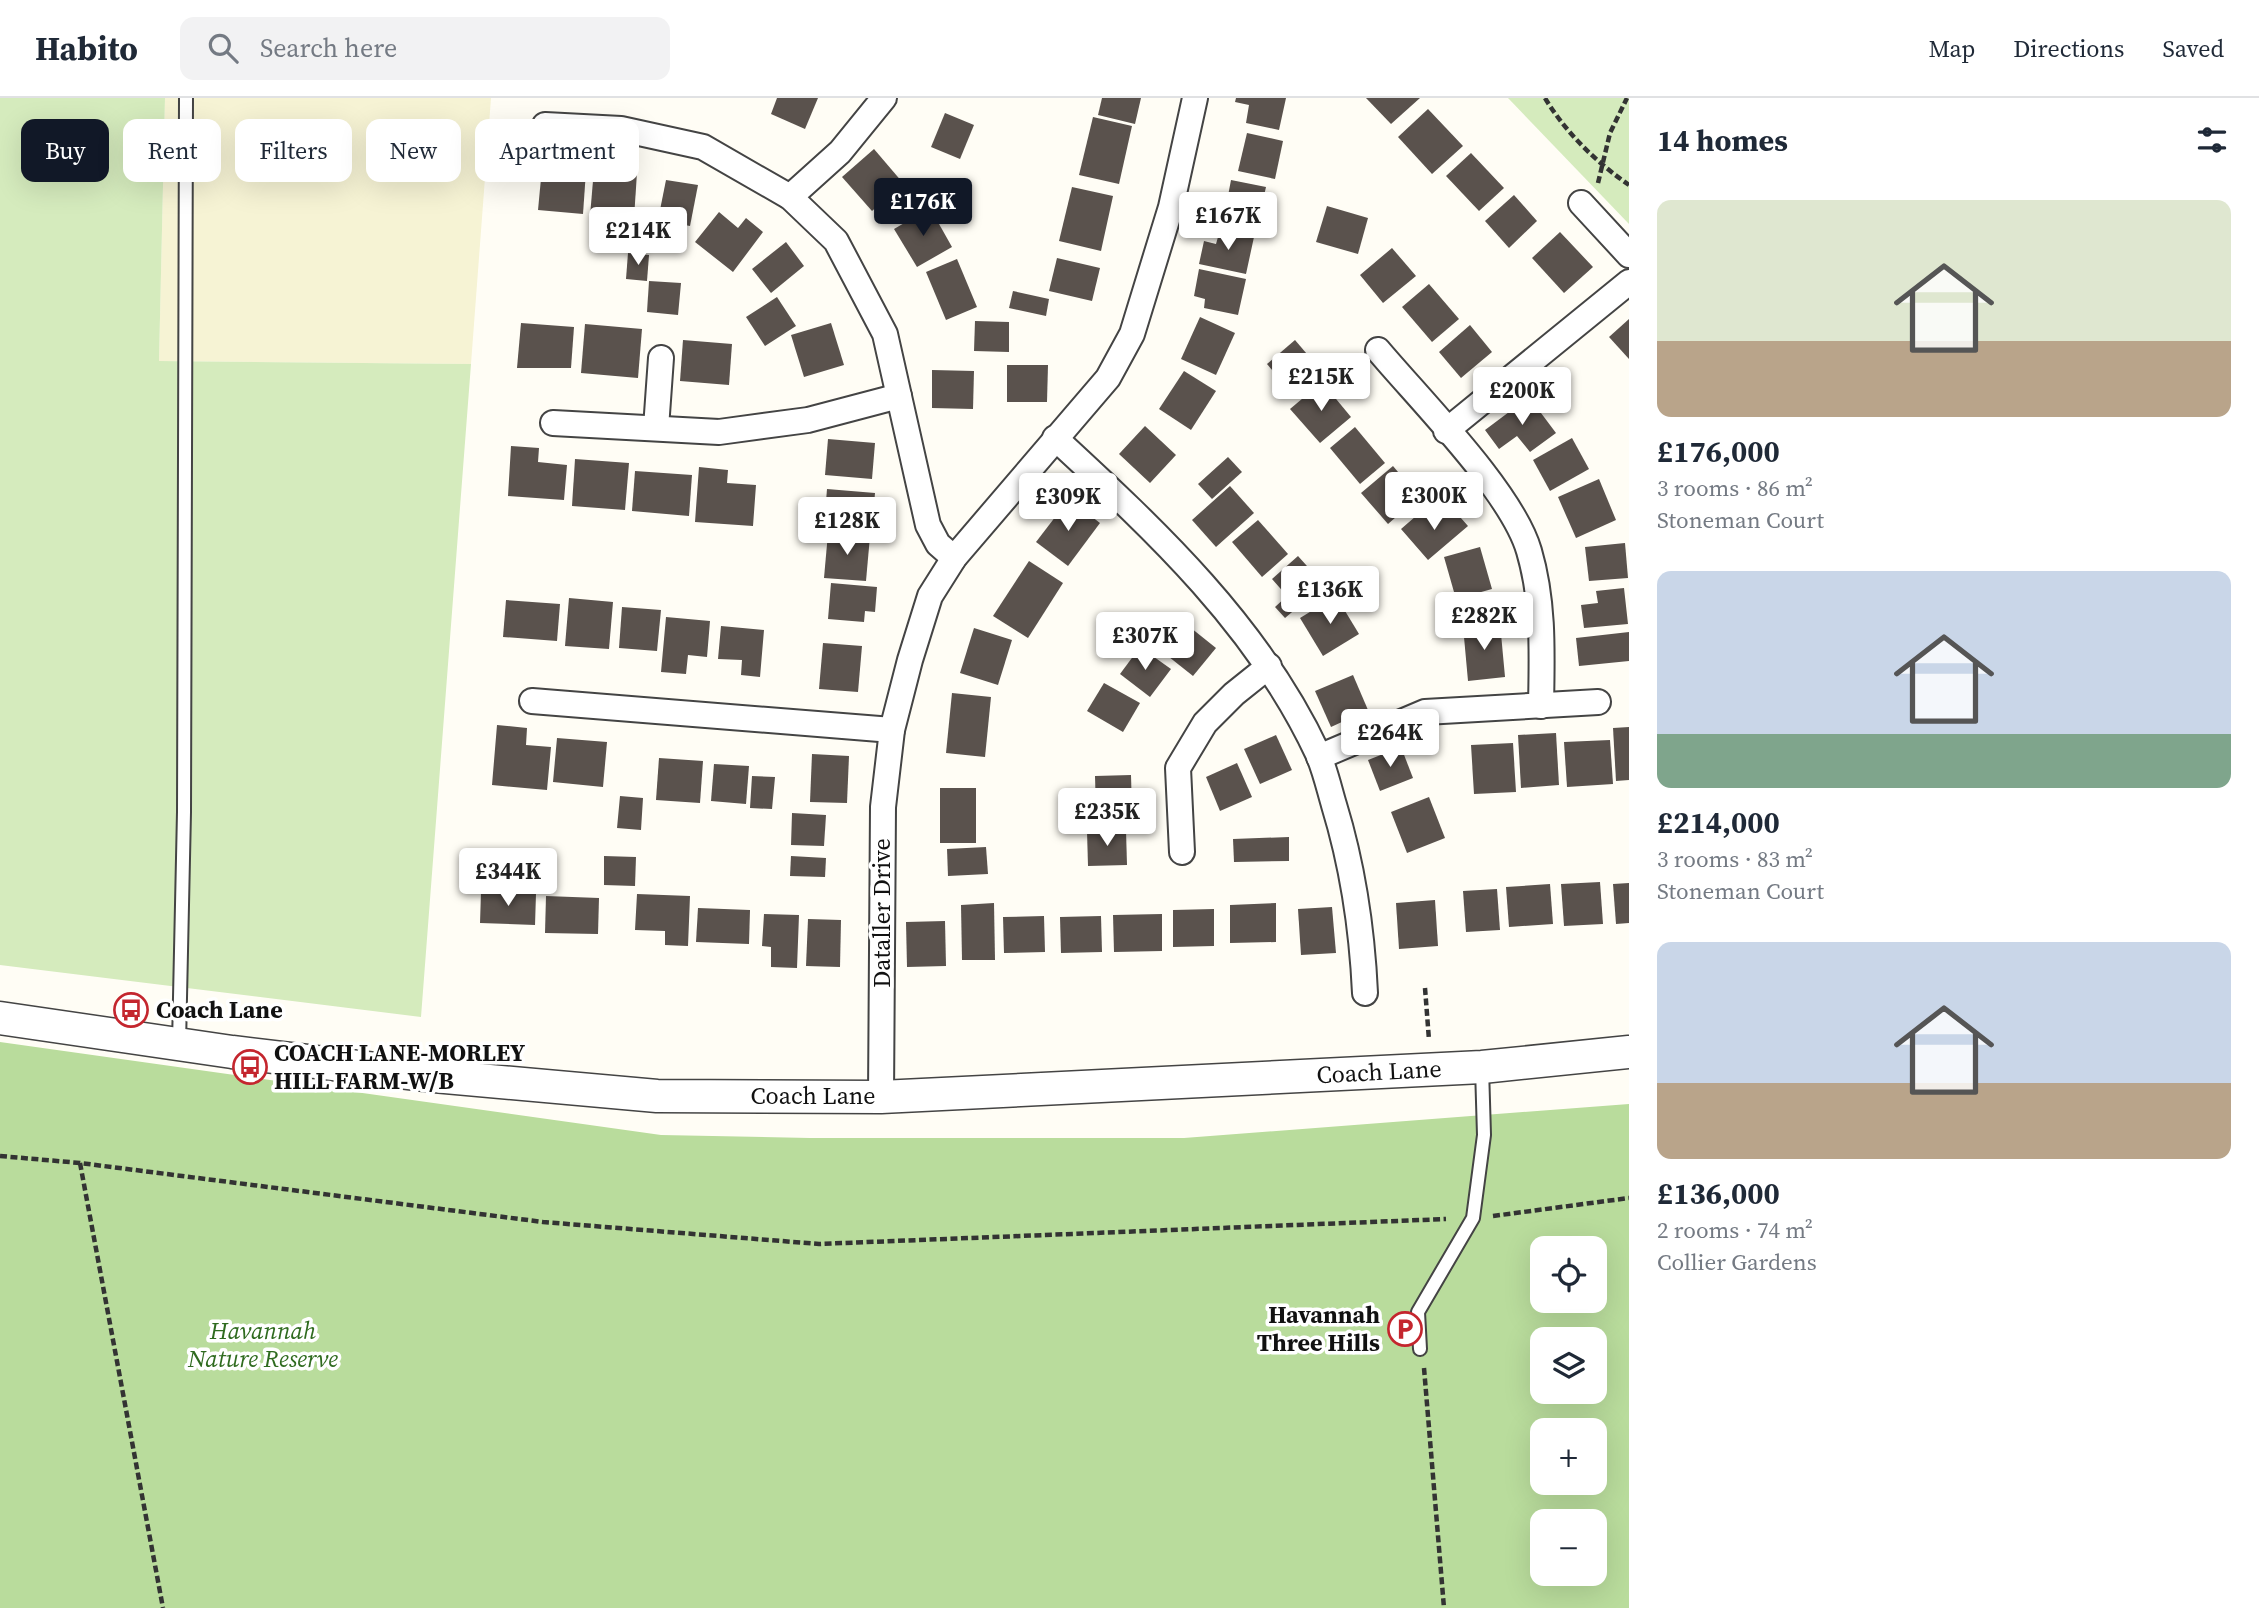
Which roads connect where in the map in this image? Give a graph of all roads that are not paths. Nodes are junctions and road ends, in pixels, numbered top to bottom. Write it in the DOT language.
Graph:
graph roads {
  1 [pos="186,98"];
  2 [pos="884,98"];
  3 [pos="1195,98"];
  4 [pos="639,133"];
  5 [pos="790,197"];
  6 [pos="1581,203"];
  7 [pos="1629,255"];
  8 [pos="1629,282"];
  9 [pos="1378,351"];
  10 [pos="661,358"];
  11 [pos="900,396"];
  12 [pos="553,423"];
  13 [pos="656,428"];
  14 [pos="1447,431"];
  15 [pos="1055,438"];
  16 [pos="954,558"];
  17 [pos="1269,666"];
  18 [pos="531,701"];
  19 [pos="1598,702"];
  20 [pos="1541,706"];
  21 [pos="892,730"];
  22 [pos="1319,757"];
  23 [pos="1182,852"];
  24 [pos="1365,993"];
  25 [pos="0,1018"];
  26 [pos="179,1044"];
  27 [pos="1629,1052"];
  28 [pos="1482,1067"];
  29 [pos="881,1097"];
  30 [pos="1420,1349"];
  1 -- 26 [label="lane"];
  2 -- 5 [label="street"];
  3 -- 15 [label="street, Dataller Drive"];
  4 -- 5 [label="street"];
  5 -- 11 [label="street"];
  6 -- 7 [label="street"];
  8 -- 14 [label="street"];
  9 -- 14 [label="street"];
  10 -- 13 [label="street"];
  11 -- 13 [label="street"];
  11 -- 16 [label="street"];
  12 -- 13 [label="street"];
  14 -- 20 [label="street"];
  15 -- 16 [label="street, Dataller Drive"];
  15 -- 17 [label="street"];
  16 -- 21 [label="street, Dataller Drive"];
  17 -- 22 [label="street"];
  17 -- 23 [label="street"];
  18 -- 21 [label="street"];
  19 -- 20 [label="street"];
  20 -- 22 [label="street"];
  21 -- 29 [label="street, Dataller Drive"];
  22 -- 24 [label="street"];
  25 -- 26 [label="street, Coach Lane"];
  26 -- 29 [label="street, Coach Lane"];
  27 -- 28 [label="street, Coach Lane"];
  28 -- 29 [label="street, Coach Lane"];
  28 -- 30 [label="lane"];
}
